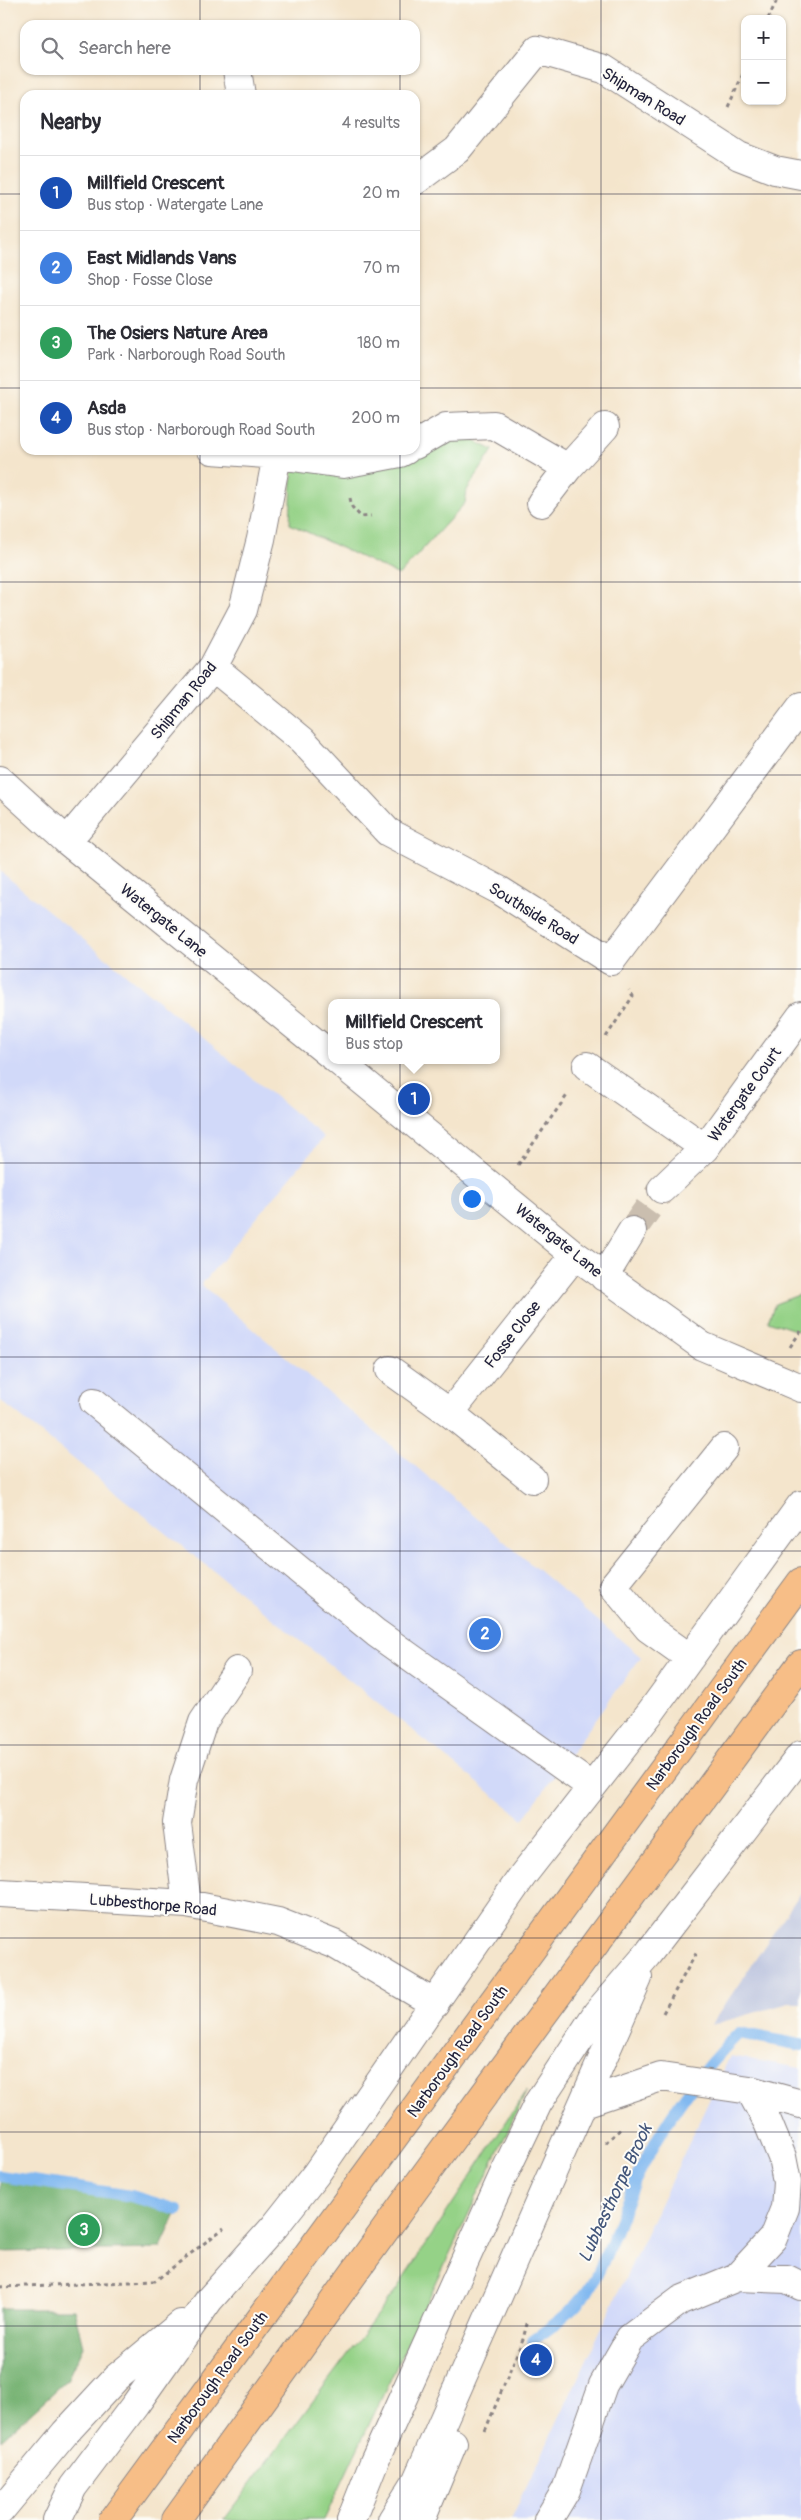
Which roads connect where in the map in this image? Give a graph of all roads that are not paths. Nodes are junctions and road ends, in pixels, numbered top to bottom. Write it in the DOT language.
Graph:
graph roads {
  1 [pos="239,75"];
  2 [pos="240,90"];
  3 [pos="801,175"];
  4 [pos="420,177"];
  5 [pos="605,427"];
  6 [pos="420,442"];
  7 [pos="277,455"];
  8 [pos="294,455"];
  9 [pos="390,455"];
  10 [pos="568,468"];
  11 [pos="541,504"];
  12 [pos="212,667"];
  13 [pos="801,707"];
  14 [pos="0,780"];
  15 [pos="67,841"];
  16 [pos="801,1016"];
  17 [pos="328,1053"];
  18 [pos="342,1064"];
  19 [pos="588,1066"];
  20 [pos="705,1148"];
  21 [pos="662,1189"];
  22 [pos="632,1232"];
  23 [pos="574,1255"];
  24 [pos="604,1277"];
  25 [pos="390,1370"];
  26 [pos="801,1388"];
  27 [pos="94,1402"];
  28 [pos="450,1413"];
  29 [pos="724,1448"];
  30 [pos="532,1479"];
  31 [pos="801,1505"];
  32 [pos="801,1582"];
  33 [pos="690,1658"];
  34 [pos="801,1664"];
  35 [pos="237,1672"];
  36 [pos="801,1755"];
  37 [pos="592,1787"];
  38 [pos="0,1893"];
  39 [pos="187,1904"];
  40 [pos="647,1956"];
  41 [pos="435,2004"];
  42 [pos="750,2090"];
  43 [pos="584,2104"];
  44 [pos="801,2104"];
  45 [pos="737,2277"];
  46 [pos="502,2283"];
  47 [pos="794,2283"];
  48 [pos="209,2300"];
  49 [pos="0,2511"];
  50 [pos="57,2520"];
  51 [pos="113,2520"];
  52 [pos="176,2520"];
  53 [pos="351,2520"];
  54 [pos="392,2520"];
  55 [pos="421,2520"];
  56 [pos="548,2520"];
  1 -- 2 [label="street"];
  3 -- 4 [label="street, Shipman Road"];
  5 -- 10 [label="street"];
  6 -- 10 [label="street"];
  7 -- 12 [label="street, Shipman Road"];
  8 -- 9 [label="street"];
  10 -- 11 [label="street"];
  12 -- 13 [label="street, Southside Road"];
  12 -- 15 [label="street, Shipman Road"];
  14 -- 15 [label="street, Watergate Lane"];
  15 -- 17 [label="street, Watergate Lane"];
  16 -- 20 [label="street, Watergate Court"];
  18 -- 23 [label="street, Watergate Lane"];
  19 -- 20 [label="street, Watergate Court"];
  20 -- 21 [label="street, Watergate Court"];
  22 -- 24 [label="street"];
  23 -- 24 [label="street, Watergate Lane"];
  23 -- 28 [label="street, Fosse Close"];
  24 -- 26 [label="street, Watergate Lane"];
  25 -- 28 [label="street"];
  27 -- 37 [label="street"];
  28 -- 30 [label="street"];
  29 -- 33 [label="street"];
  31 -- 33 [label="street"];
  32 -- 51 [label="main road, Narborough Road South"];
  33 -- 37 [label="street"];
  34 -- 52 [label="main road"];
  35 -- 39 [label="street"];
  36 -- 40 [label="street"];
  37 -- 41 [label="street"];
  38 -- 39 [label="street, Lubbesthorpe Road"];
  39 -- 41 [label="street, Lubbesthorpe Road"];
  40 -- 43 [label="street"];
  40 -- 53 [label="street"];
  41 -- 48 [label="street"];
  42 -- 43 [label="street"];
  42 -- 44 [label="street"];
  42 -- 45 [label="street"];
  43 -- 46 [label="street"];
  45 -- 47 [label="street"];
  45 -- 56 [label="street"];
  46 -- 54 [label="street"];
  46 -- 55 [label="street"];
  48 -- 49 [label="street"];
  48 -- 50 [label="street"];
}
